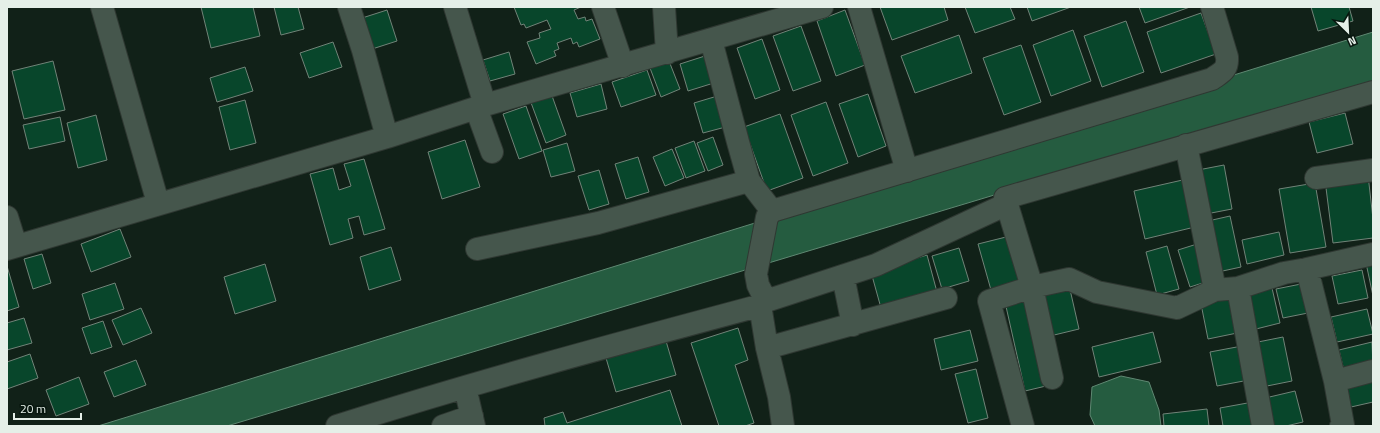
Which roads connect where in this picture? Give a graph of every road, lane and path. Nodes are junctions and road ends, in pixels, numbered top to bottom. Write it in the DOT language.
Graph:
graph roads {
  1 [pos="102,7"];
  2 [pos="350,7"];
  3 [pos="455,7"];
  4 [pos="603,7"];
  5 [pos="664,7"];
  6 [pos="822,7"];
  7 [pos="859,7"];
  8 [pos="1212,7"];
  9 [pos="711,40"];
  10 [pos="667,53"];
  11 [pos="623,66"];
  12 [pos="1373,92"];
  13 [pos="481,107"];
  14 [pos="387,137"];
  15 [pos="1186,146"];
  16 [pos="492,152"];
  17 [pos="1373,170"];
  18 [pos="907,171"];
  19 [pos="1316,178"];
  20 [pos="750,181"];
  21 [pos="158,204"];
  22 [pos="1007,204"];
  23 [pos="769,214"];
  24 [pos="7,217"];
  25 [pos="11,248"];
  26 [pos="477,249"];
  27 [pos="1373,254"];
  28 [pos="1307,269"];
  29 [pos="843,276"];
  30 [pos="1032,287"];
  31 [pos="1238,288"];
  32 [pos="1215,290"];
  33 [pos="946,298"];
  34 [pos="764,303"];
  35 [pos="853,325"];
  36 [pos="767,348"];
  37 [pos="1372,371"];
  38 [pos="1052,378"];
  39 [pos="1335,382"];
  40 [pos="465,387"];
  41 [pos="473,421"];
  42 [pos="337,426"];
  43 [pos="443,426"];
  44 [pos="782,426"];
  45 [pos="1023,426"];
  46 [pos="1263,426"];
  47 [pos="1341,426"];
  1 -- 21 [label="street"];
  2 -- 14 [label="street"];
  3 -- 13 [label="street"];
  4 -- 11 [label="street"];
  5 -- 10 [label="street"];
  6 -- 9 [label="street"];
  7 -- 18 [label="street"];
  8 -- 18 [label="street"];
  9 -- 10 [label="street"];
  9 -- 20 [label="street"];
  10 -- 11 [label="street"];
  11 -- 13 [label="street"];
  12 -- 15 [label="street"];
  13 -- 14 [label="street"];
  13 -- 16 [label="street"];
  14 -- 21 [label="street"];
  15 -- 22 [label="street"];
  15 -- 32 [label="street"];
  17 -- 19 [label="street"];
  18 -- 23 [label="street"];
  20 -- 23 [label="street"];
  20 -- 26 [label="street"];
  21 -- 25 [label="street"];
  22 -- 29 [label="street"];
  22 -- 30 [label="street"];
  23 -- 34 [label="street"];
  24 -- 25 [label="street"];
  27 -- 28 [label="street"];
  28 -- 31 [label="street"];
  28 -- 39 [label="street"];
  29 -- 34 [label="street"];
  29 -- 35 [label="street"];
  30 -- 32 [label="street"];
  30 -- 38 [label="street"];
  30 -- 45 [label="street"];
  31 -- 32 [label="street"];
  31 -- 46 [label="street"];
  33 -- 35 [label="street"];
  34 -- 36 [label="street"];
  34 -- 40 [label="street"];
  35 -- 36 [label="street"];
  36 -- 44 [label="street"];
  37 -- 39 [label="street"];
  39 -- 47 [label="street"];
  40 -- 41 [label="street"];
  40 -- 42 [label="street"];
  41 -- 43 [label="street"];
}
